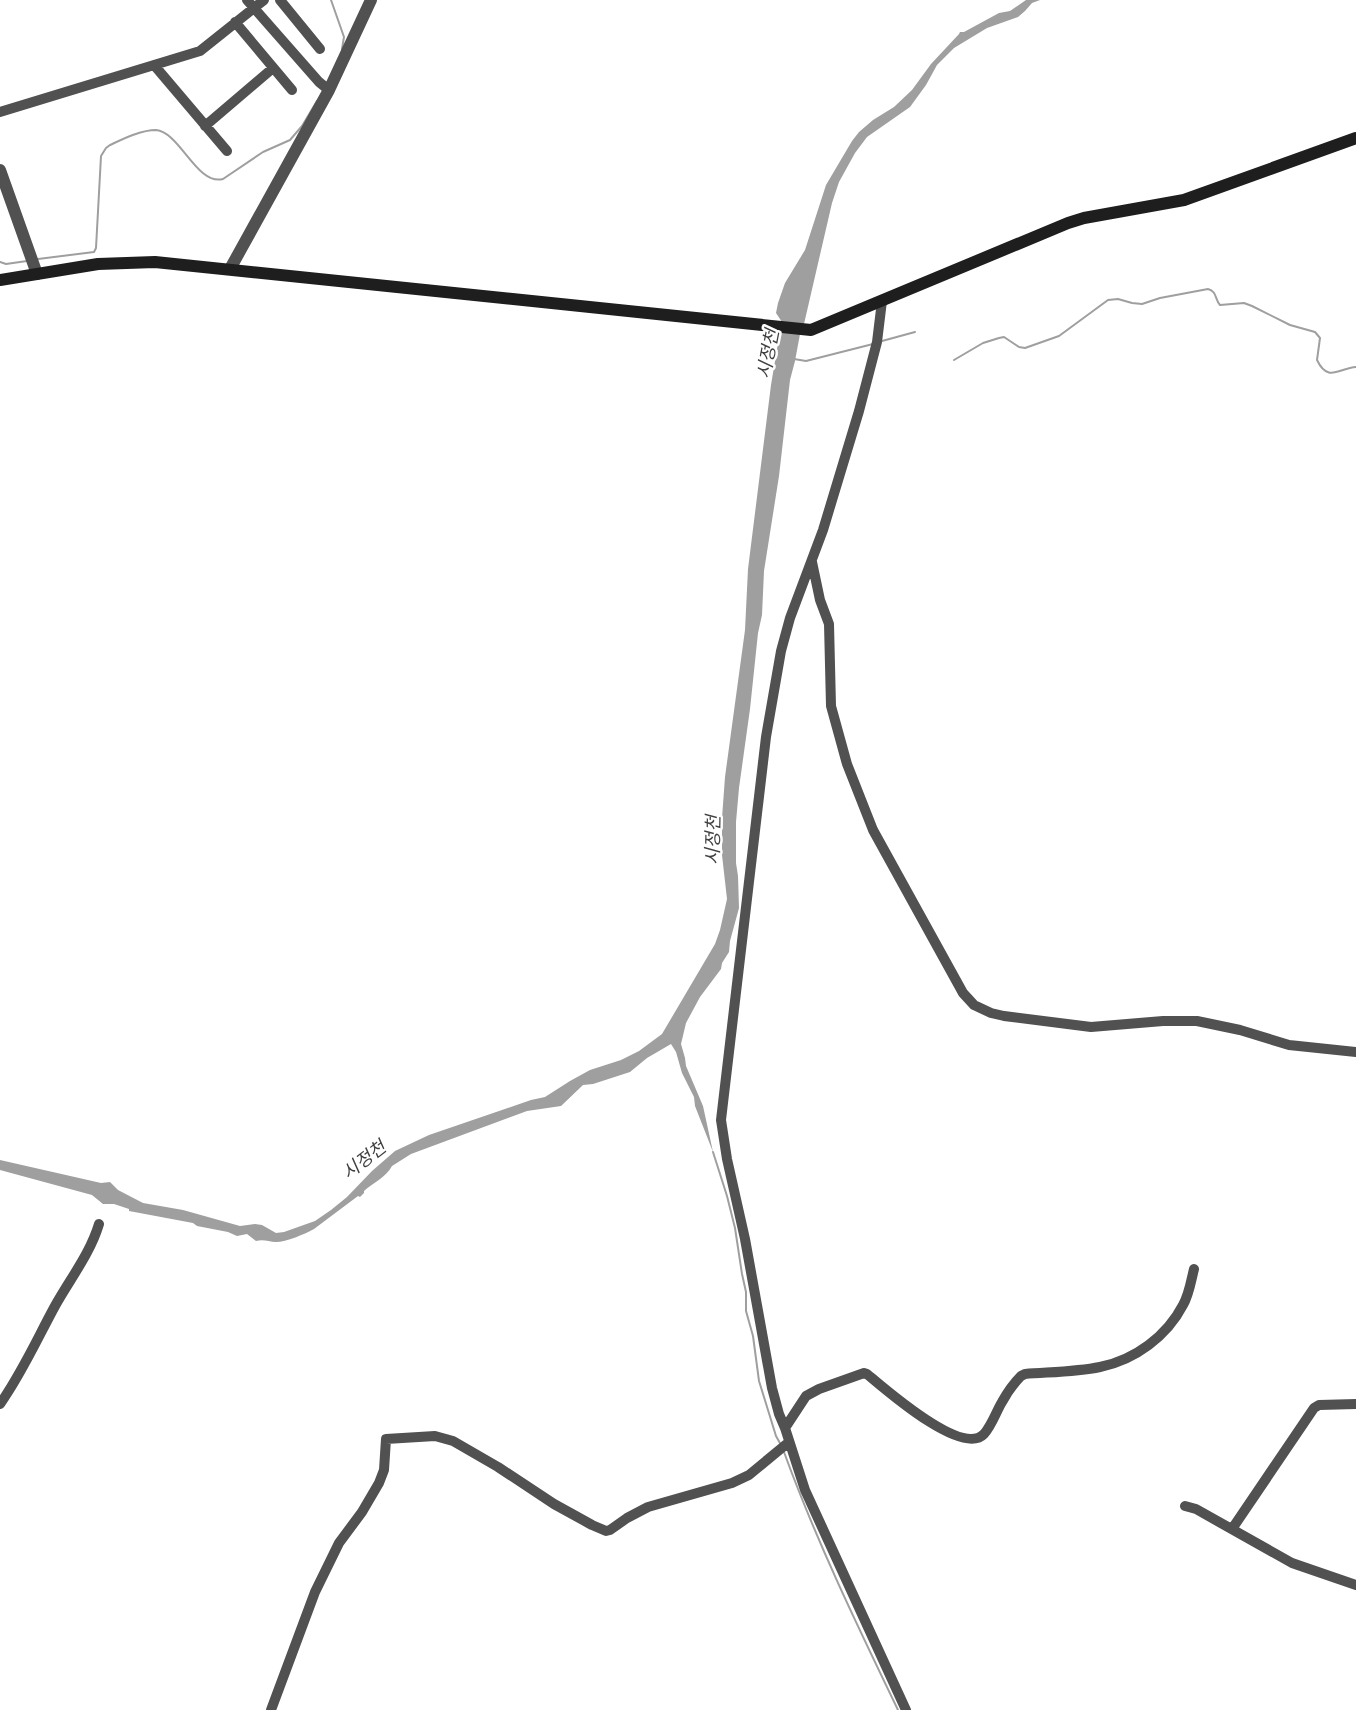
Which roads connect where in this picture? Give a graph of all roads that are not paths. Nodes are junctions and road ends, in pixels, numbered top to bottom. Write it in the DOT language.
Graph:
graph roads {
  1 [pos="264,0"];
  2 [pos="280,0"];
  3 [pos="371,0"];
  4 [pos="251,4"];
  5 [pos="235,22"];
  6 [pos="320,49"];
  7 [pos="154,65"];
  8 [pos="273,68"];
  9 [pos="292,90"];
  10 [pos="329,90"];
  11 [pos="0,112"];
  12 [pos="205,126"];
  13 [pos="1356,138"];
  14 [pos="227,152"];
  15 [pos="0,170"];
  16 [pos="230,269"];
  17 [pos="36,274"];
  18 [pos="0,280"];
  19 [pos="882,301"];
  20 [pos="812,561"];
  21 [pos="1356,1052"];
  22 [pos="99,1224"];
  23 [pos="1194,1269"];
  24 [pos="0,1404"];
  25 [pos="1356,1404"];
  26 [pos="785,1428"];
  27 [pos="789,1442"];
  28 [pos="1185,1506"];
  29 [pos="1232,1529"];
  30 [pos="1356,1585"];
  31 [pos="271,1710"];
  32 [pos="906,1710"];
  1 -- 4 [label="street"];
  2 -- 6 [label="street"];
  3 -- 10 [label="street"];
  4 -- 5 [label="street"];
  4 -- 10 [label="street"];
  5 -- 7 [label="street"];
  5 -- 8 [label="street"];
  7 -- 11 [label="street"];
  7 -- 12 [label="street"];
  8 -- 9 [label="street"];
  8 -- 12 [label="street"];
  10 -- 16 [label="street"];
  12 -- 14 [label="street"];
  13 -- 19 [label="main road"];
  15 -- 17 [label="street"];
  16 -- 17 [label="main road"];
  16 -- 19 [label="main road"];
  17 -- 18 [label="main road"];
  19 -- 20 [label="street"];
  20 -- 21 [label="street"];
  20 -- 26 [label="street"];
  22 -- 24 [label="street"];
  23 -- 26 [label="street"];
  25 -- 29 [label="street"];
  26 -- 27 [label="street"];
  27 -- 31 [label="street"];
  27 -- 32 [label="street"];
  28 -- 29 [label="street"];
  29 -- 30 [label="street"];
}
